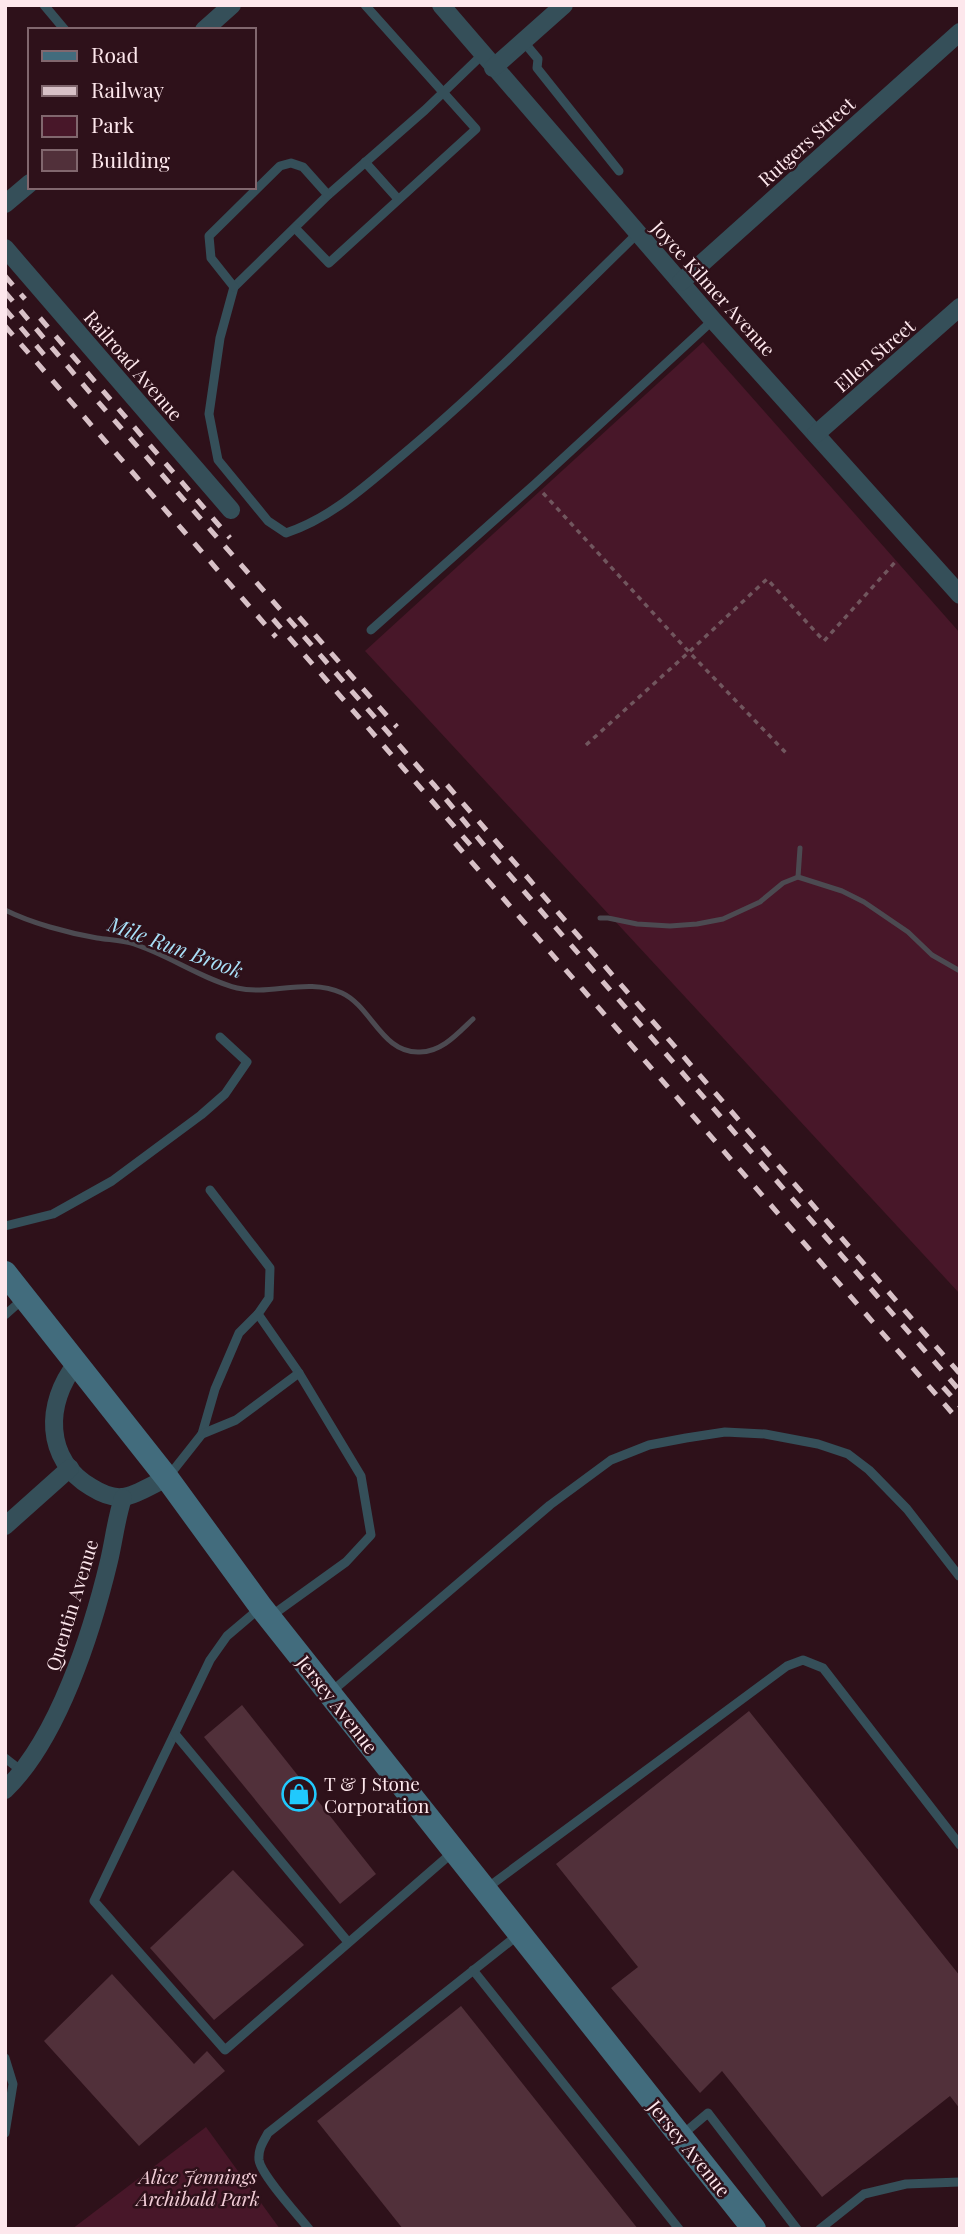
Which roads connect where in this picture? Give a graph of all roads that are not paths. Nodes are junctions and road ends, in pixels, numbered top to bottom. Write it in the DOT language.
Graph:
graph roads {
  1 [pos="44,5"];
  2 [pos="232,5"];
  3 [pos="365,5"];
  4 [pos="441,5"];
  5 [pos="564,5"];
  6 [pos="63,28"];
  7 [pos="206,28"];
  8 [pos="960,32"];
  9 [pos="523,41"];
  10 [pos="488,61"];
  11 [pos="442,93"];
  12 [pos="365,162"];
  13 [pos="619,171"];
  14 [pos="28,185"];
  15 [pos="256,188"];
  16 [pos="255,189"];
  17 [pos="328,195"];
  18 [pos="398,199"];
  19 [pos="5,204"];
  20 [pos="295,228"];
  21 [pos="637,234"];
  22 [pos="5,248"];
  23 [pos="681,282"];
  24 [pos="234,287"];
  25 [pos="960,307"];
  26 [pos="713,320"];
  27 [pos="816,434"];
  28 [pos="231,510"];
  29 [pos="957,585"];
  30 [pos="371,630"];
  31 [pos="220,1037"];
  32 [pos="210,1190"];
  33 [pos="5,1226"];
  34 [pos="5,1273"];
  35 [pos="24,1298"];
  36 [pos="258,1314"];
  37 [pos="5,1315"];
  38 [pos="76,1364"];
  39 [pos="299,1373"];
  40 [pos="202,1434"];
  41 [pos="70,1468"];
  42 [pos="167,1478"];
  43 [pos="123,1498"];
  44 [pos="5,1526"];
  45 [pos="959,1576"];
  46 [pos="265,1612"];
  47 [pos="330,1693"];
  48 [pos="175,1734"];
  49 [pos="5,1758"];
  50 [pos="23,1772"];
  51 [pos="5,1790"];
  52 [pos="960,1845"];
  53 [pos="454,1851"];
  54 [pos="485,1889"];
  55 [pos="519,1934"];
  56 [pos="348,1942"];
  57 [pos="474,1970"];
  58 [pos="5,2058"];
  59 [pos="5,2133"];
  60 [pos="680,2136"];
  61 [pos="960,2182"];
  62 [pos="309,2229"];
  63 [pos="680,2229"];
  64 [pos="754,2229"];
  65 [pos="797,2229"];
  66 [pos="820,2229"];
  1 -- 6 [label="lane"];
  2 -- 7 [label="street"];
  3 -- 11 [label="lane"];
  4 -- 10 [label="street, Joyce Kilmer Avenue"];
  5 -- 9 [label="street"];
  8 -- 23 [label="street, Rutgers Street"];
  9 -- 10 [label="street"];
  9 -- 13 [label="lane"];
  10 -- 11 [label="lane"];
  10 -- 21 [label="street, Joyce Kilmer Avenue"];
  11 -- 12 [label="lane"];
  11 -- 18 [label="lane"];
  12 -- 17 [label="lane"];
  12 -- 18 [label="lane"];
  14 -- 19 [label="street"];
  15 -- 17 [label="lane"];
  16 -- 24 [label="lane"];
  17 -- 20 [label="lane"];
  18 -- 20 [label="lane"];
  20 -- 24 [label="lane"];
  21 -- 23 [label="street, Joyce Kilmer Avenue"];
  21 -- 24 [label="lane"];
  22 -- 28 [label="street, Railroad Avenue"];
  23 -- 26 [label="street, Joyce Kilmer Avenue"];
  25 -- 27 [label="street, Ellen Street"];
  26 -- 27 [label="street, Joyce Kilmer Avenue"];
  26 -- 30 [label="lane"];
  27 -- 29 [label="street, Joyce Kilmer Avenue"];
  31 -- 33 [label="lane"];
  32 -- 36 [label="lane"];
  34 -- 35 [label="street, Jersey Avenue"];
  35 -- 37 [label="lane"];
  35 -- 38 [label="street, Jersey Avenue"];
  36 -- 39 [label="lane"];
  36 -- 40 [label="lane"];
  38 -- 41 [label="street"];
  38 -- 42 [label="street, Jersey Avenue"];
  39 -- 40 [label="lane"];
  39 -- 46 [label="lane"];
  40 -- 42 [label="lane"];
  41 -- 43 [label="street"];
  41 -- 44 [label="street"];
  42 -- 43 [label="street"];
  42 -- 46 [label="street, Jersey Avenue"];
  43 -- 50 [label="street, Quentin Avenue"];
  45 -- 47 [label="lane"];
  46 -- 47 [label="street, Jersey Avenue"];
  46 -- 48 [label="lane"];
  47 -- 53 [label="street, Jersey Avenue"];
  48 -- 56 [label="lane"];
  48 -- 56 [label="lane"];
  49 -- 50 [label="lane"];
  50 -- 51 [label="street, Quentin Avenue"];
  52 -- 54 [label="lane"];
  53 -- 54 [label="street, Jersey Avenue"];
  53 -- 56 [label="lane"];
  54 -- 55 [label="street, Jersey Avenue"];
  55 -- 57 [label="lane"];
  55 -- 60 [label="street, Jersey Avenue"];
  57 -- 62 [label="lane"];
  57 -- 63 [label="lane"];
  58 -- 59 [label="lane"];
  60 -- 64 [label="street, Jersey Avenue"];
  60 -- 65 [label="lane"];
  61 -- 66 [label="lane"];
}
